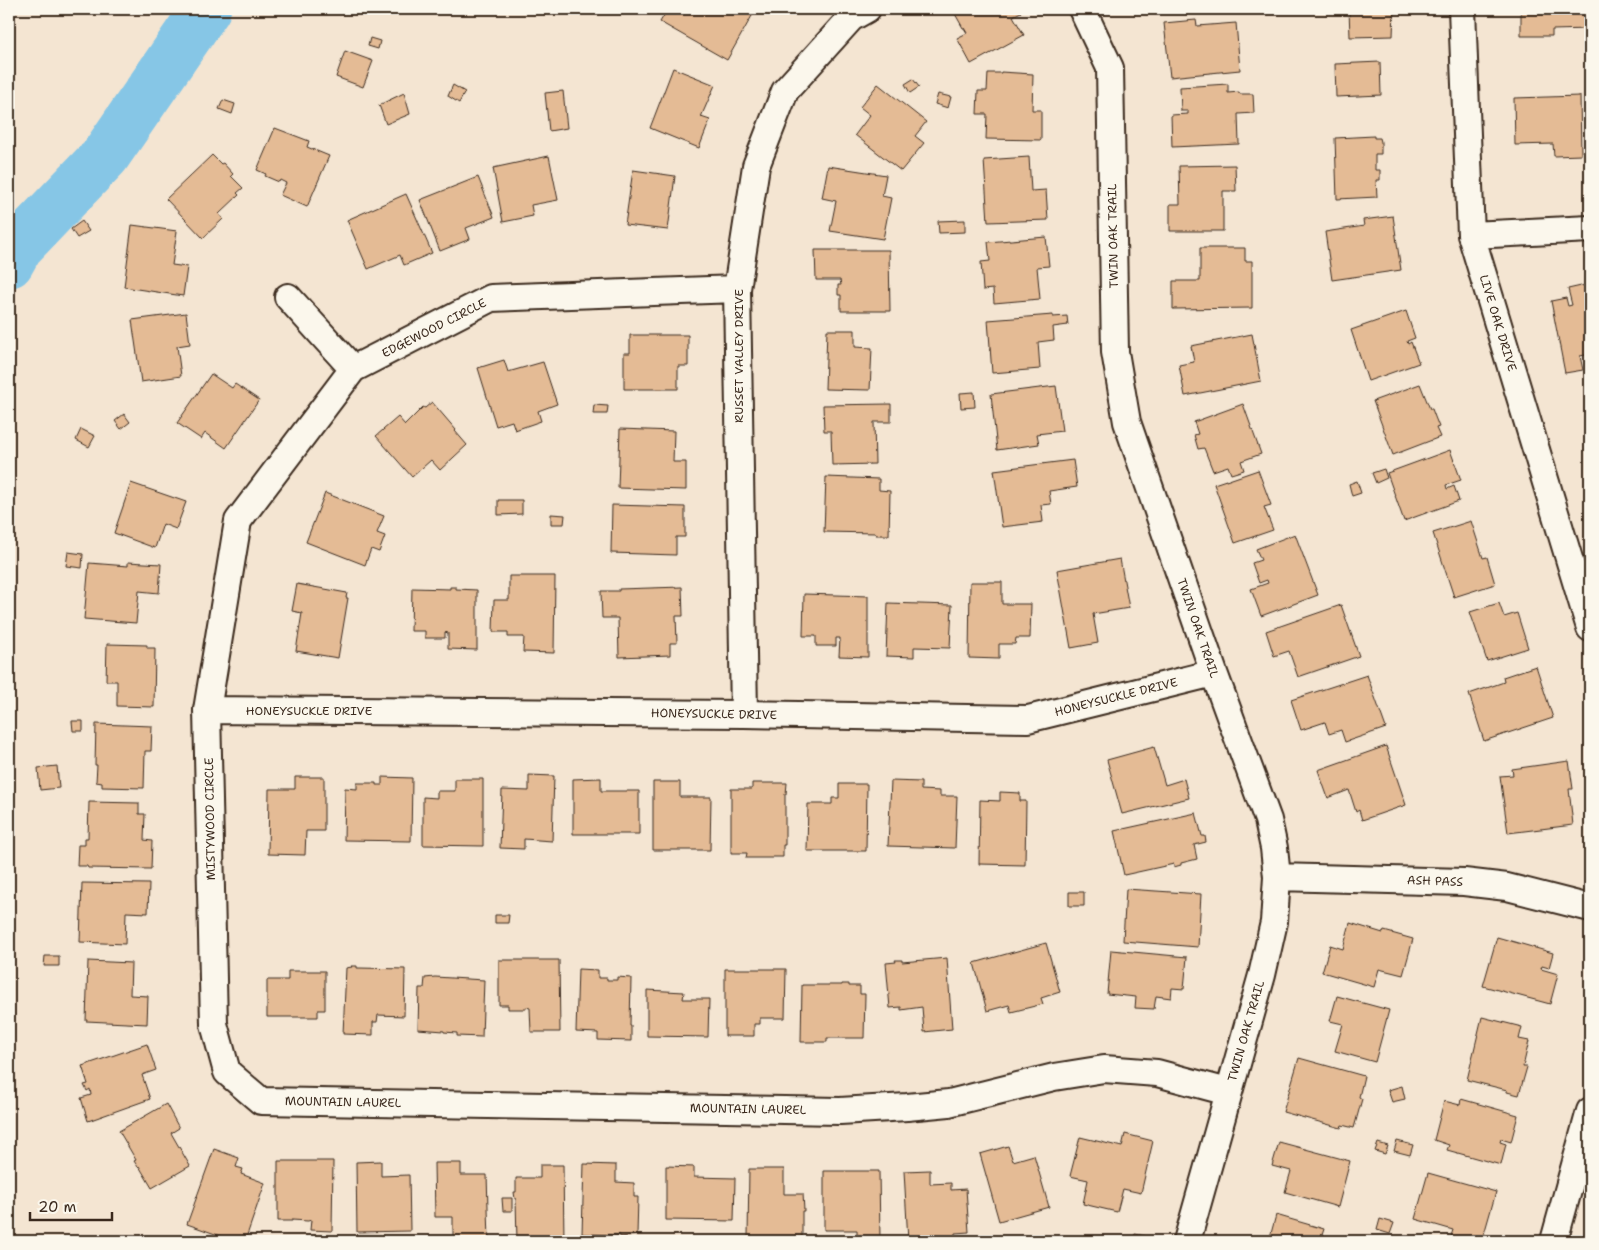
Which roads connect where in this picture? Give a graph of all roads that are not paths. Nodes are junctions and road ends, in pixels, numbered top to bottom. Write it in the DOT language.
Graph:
graph roads {
  1 [pos="867,9"];
  2 [pos="1082,9"];
  3 [pos="1462,9"];
  4 [pos="1590,229"];
  5 [pos="1471,235"];
  6 [pos="737,289"];
  7 [pos="288,297"];
  8 [pos="354,369"];
  9 [pos="238,521"];
  10 [pos="1590,628"];
  11 [pos="1214,673"];
  12 [pos="208,710"];
  13 [pos="744,714"];
  14 [pos="1277,877"];
  15 [pos="1590,908"];
  16 [pos="1228,1092"];
  17 [pos="261,1101"];
  18 [pos="1590,1111"];
  19 [pos="1187,1241"];
  20 [pos="1554,1241"];
  1 -- 6 [label="street, RUSSET VALLEY DRIVE"];
  2 -- 11 [label="street, TWIN OAK TRAIL"];
  3 -- 5 [label="street, LIVE OAK DRIVE"];
  4 -- 5 [label="street"];
  5 -- 10 [label="street, LIVE OAK DRIVE"];
  6 -- 8 [label="street, EDGEWOOD CIRCLE"];
  6 -- 13 [label="street, RUSSET VALLEY DRIVE"];
  7 -- 8 [label="street"];
  8 -- 9 [label="street, EDGEWOOD CIRCLE"];
  9 -- 12 [label="street, MISTYWOOD CIRCLE"];
  11 -- 13 [label="street, HONEYSUCKLE DRIVE"];
  11 -- 14 [label="street, TWIN OAK TRAIL"];
  12 -- 13 [label="street, HONEYSUCKLE DRIVE"];
  12 -- 17 [label="street, MISTYWOOD CIRCLE"];
  14 -- 15 [label="street, ASH PASS"];
  14 -- 16 [label="street, TWIN OAK TRAIL"];
  16 -- 17 [label="street, MOUNTAIN LAUREL"];
  16 -- 19 [label="street, TWIN OAK TRAIL"];
  18 -- 20 [label="street"];
}
